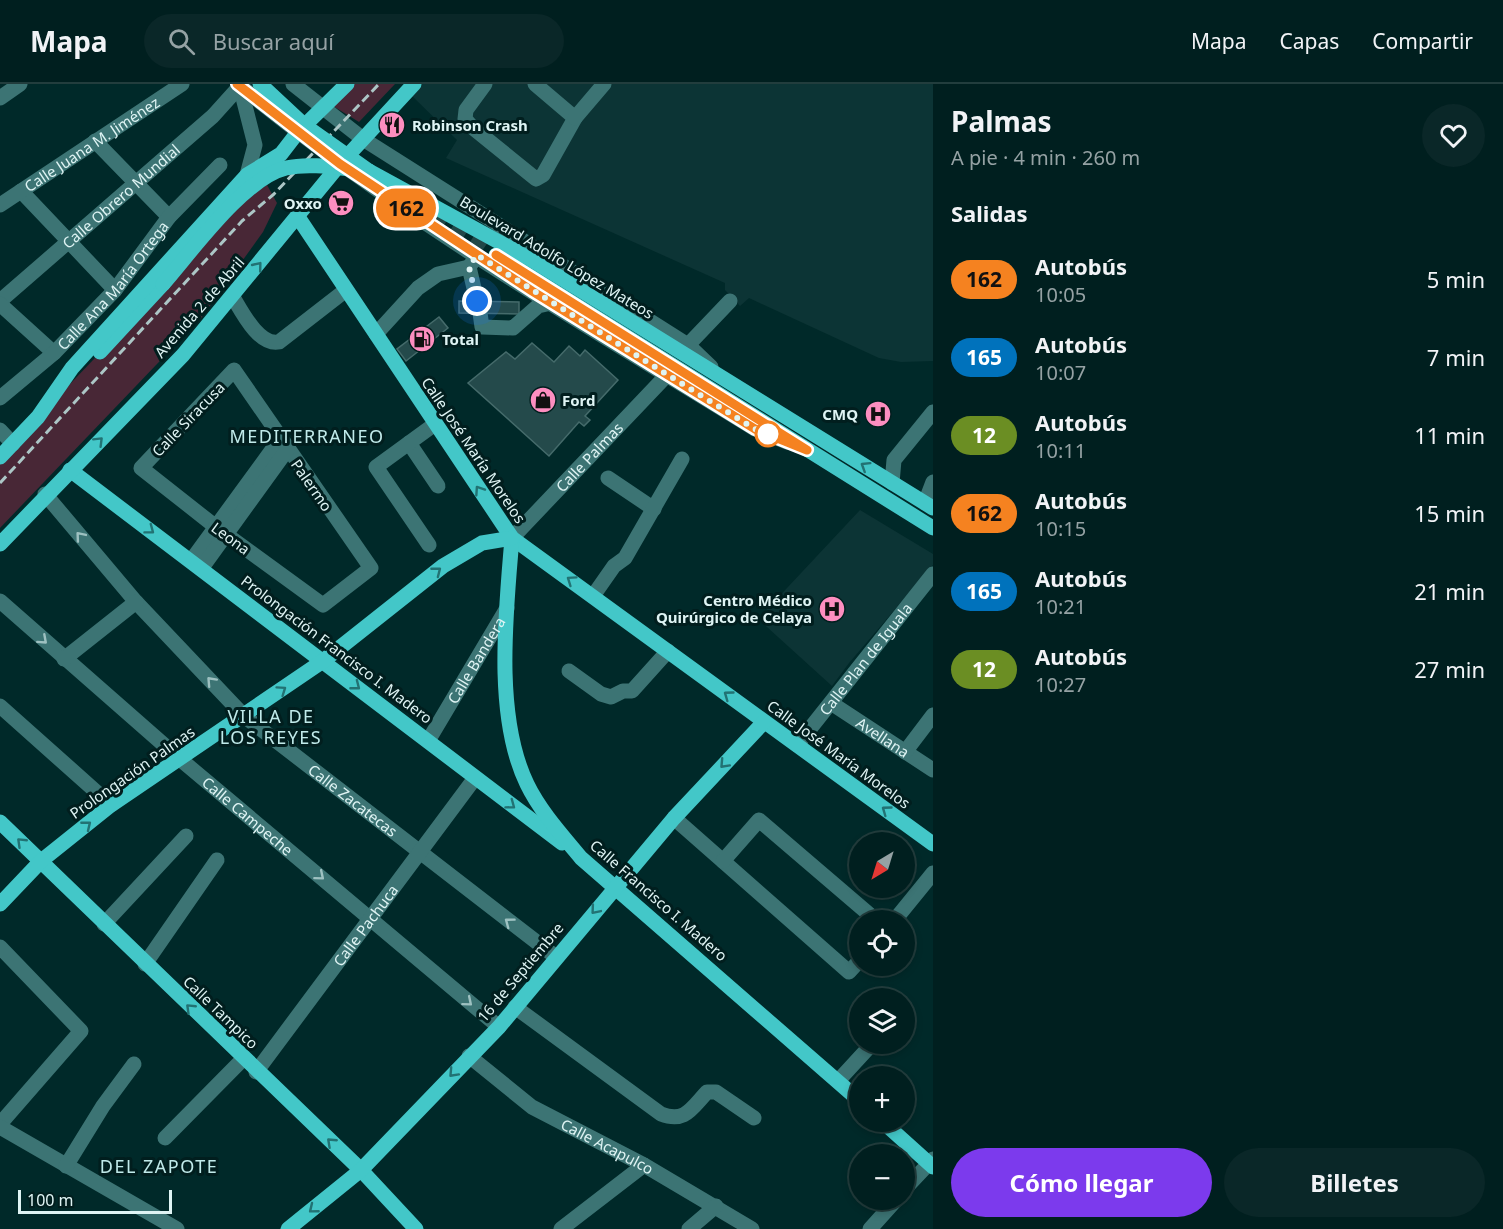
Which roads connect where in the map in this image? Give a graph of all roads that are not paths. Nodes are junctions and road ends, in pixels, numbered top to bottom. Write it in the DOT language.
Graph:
graph roads {
  1 [pos="20,84"];
  2 [pos="182,84"];
  3 [pos="260,84"];
  4 [pos="292,84"];
  5 [pos="346,84"];
  6 [pos="414,84"];
  7 [pos="485,84"];
  8 [pos="536,84"];
  9 [pos="604,84"];
  10 [pos="238,85"];
  11 [pos="0,98"];
  12 [pos="323,109"];
  13 [pos="575,118"];
  14 [pos="298,132"];
  15 [pos="363,139"];
  16 [pos="95,141"];
  17 [pos="340,164"];
  18 [pos="220,165"];
  19 [pos="369,171"];
  20 [pos="248,175"];
  21 [pos="136,183"];
  22 [pos="21,191"];
  23 [pos="0,205"];
  24 [pos="412,212"];
  25 [pos="482,214"];
  26 [pos="169,217"];
  27 [pos="298,217"];
  28 [pos="68,242"];
  29 [pos="496,255"];
  30 [pos="473,261"];
  31 [pos="115,290"];
  32 [pos="346,290"];
  33 [pos="233,297"];
  34 [pos="730,301"];
  35 [pos="0,302"];
  36 [pos="551,303"];
  37 [pos="376,334"];
  38 [pos="688,345"];
  39 [pos="54,353"];
  40 [pos="234,370"];
  41 [pos="668,375"];
  42 [pos="720,376"];
  43 [pos="0,398"];
  44 [pos="933,412"];
  45 [pos="38,417"];
  46 [pos="435,424"];
  47 [pos="0,430"];
  48 [pos="409,443"];
  49 [pos="13,444"];
  50 [pos="284,444"];
  51 [pos="807,450"];
  52 [pos="0,457"];
  53 [pos="682,459"];
  54 [pos="141,468"];
  55 [pos="70,470"];
  56 [pos="608,478"];
  57 [pos="933,482"];
  58 [pos="892,483"];
  59 [pos="438,486"];
  60 [pos="45,494"];
  61 [pos="929,505"];
  62 [pos="654,509"];
  63 [pos="933,528"];
  64 [pos="220,531"];
  65 [pos="512,538"];
  66 [pos="0,544"];
  67 [pos="429,545"];
  68 [pos="196,565"];
  69 [pos="933,574"];
  70 [pos="593,596"];
  71 [pos="0,601"];
  72 [pos="136,602"];
  73 [pos="324,605"];
  74 [pos="507,609"];
  75 [pos="668,651"];
  76 [pos="64,659"];
  77 [pos="323,661"];
  78 [pos="569,671"];
  79 [pos="831,703"];
  80 [pos="0,706"];
  81 [pos="933,715"];
  82 [pos="244,716"];
  83 [pos="764,722"];
  84 [pos="428,741"];
  85 [pos="796,745"];
  86 [pos="905,752"];
  87 [pos="180,759"];
  88 [pos="933,770"];
  89 [pos="475,778"];
  90 [pos="111,805"];
  91 [pos="674,818"];
  92 [pos="0,822"];
  93 [pos="186,836"];
  94 [pos="933,844"];
  95 [pos="417,852"];
  96 [pos="581,858"];
  97 [pos="217,860"];
  98 [pos="41,861"];
  99 [pos="723,861"];
  100 [pos="933,873"];
  101 [pos="615,886"];
  102 [pos="0,904"];
  103 [pos="864,910"];
  104 [pos="903,910"];
  105 [pos="370,918"];
  106 [pos="104,924"];
  107 [pos="0,947"];
  108 [pos="556,957"];
  109 [pos="145,964"];
  110 [pos="849,972"];
  111 [pos="515,1007"];
  112 [pos="499,1027"];
  113 [pos="863,1054"];
  114 [pos="469,1056"];
  115 [pos="243,1059"];
  116 [pos="134,1064"];
  117 [pos="256,1072"];
  118 [pos="842,1076"];
  119 [pos="849,1086"];
  120 [pos="754,1118"];
  121 [pos="0,1125"];
  122 [pos="895,1132"];
  123 [pos="165,1138"];
  124 [pos="932,1163"];
  125 [pos="66,1166"];
  126 [pos="644,1166"];
  127 [pos="361,1170"];
  128 [pos="915,1179"];
  129 [pos="717,1206"];
  130 [pos="887,1210"];
  131 [pos="177,1229"];
  132 [pos="288,1229"];
  133 [pos="416,1229"];
  134 [pos="561,1229"];
  135 [pos="689,1229"];
  136 [pos="752,1229"];
  137 [pos="870,1229"];
  1 -- 11 [label="street"];
  2 -- 16 [label="street, Calle Juana M. Jiménez"];
  3 -- 19 [label="main road, Boulevard Adolfo López Mateos, bridge"];
  4 -- 12 [label="street, Boulevard Adolfo López Mateos"];
  5 -- 12 [label="main road"];
  6 -- 15 [label="main road, Avenida 2 de Abril"];
  7 -- 13 [label="street"];
  8 -- 13 [label="street"];
  9 -- 13 [label="street"];
  10 -- 14 [label="street, Boulevard Adolfo López Mateos"];
  10 -- 20 [label="street"];
  10 -- 21 [label="street, Calle Obrero Mundial"];
  12 -- 14 [label="main road"];
  12 -- 15 [label="street, Boulevard Adolfo López Mateos"];
  14 -- 17 [label="street, Boulevard Adolfo López Mateos"];
  14 -- 20 [label="main road"];
  15 -- 17 [label="main road, Avenida 2 de Abril"];
  15 -- 25 [label="street, Boulevard Adolfo López Mateos"];
  16 -- 21 [label="street"];
  16 -- 22 [label="street, Calle Juana M. Jiménez"];
  17 -- 24 [label="street, Boulevard Adolfo López Mateos"];
  17 -- 27 [label="main road, Avenida 2 de Abril"];
  18 -- 26 [label="street, Calle Ana María Ortega"];
  19 -- 42 [label="main road, Boulevard Adolfo López Mateos, bridge"];
  19 -- 45 [label="main road, bridge"];
  20 -- 45 [label="main road"];
  21 -- 26 [label="street"];
  21 -- 28 [label="street, Calle Obrero Mundial"];
  22 -- 23 [label="street, Calle Juana M. Jiménez"];
  22 -- 28 [label="street"];
  24 -- 25 [label="street"];
  24 -- 30 [label="street, Boulevard Adolfo López Mateos"];
  25 -- 38 [label="street, Boulevard Adolfo López Mateos"];
  26 -- 31 [label="street, Calle Ana María Ortega"];
  27 -- 32 [label="main road, Calle José María Morelos"];
  33 -- 27 [label="main road, Avenida 2 de Abril, one-way"];
  28 -- 31 [label="street"];
  28 -- 35 [label="street, Calle Obrero Mundial"];
  29 -- 51 [label="main road, Boulevard Adolfo López Mateos"];
  30 -- 36 [label="street, Boulevard Adolfo López Mateos"];
  30 -- 36 [label="street"];
  30 -- 37 [label="street"];
  31 -- 39 [label="street, Calle Ana María Ortega"];
  32 -- 33 [label="street"];
  32 -- 37 [label="main road, Calle José María Morelos"];
  55 -- 33 [label="main road, Avenida 2 de Abril, one-way"];
  34 -- 38 [label="street"];
  35 -- 39 [label="street"];
  36 -- 41 [label="street, Boulevard Adolfo López Mateos"];
  37 -- 46 [label="main road, Calle José María Morelos"];
  38 -- 42 [label="street, Boulevard Adolfo López Mateos"];
  39 -- 43 [label="street, Calle Ana María Ortega"];
  40 -- 50 [label="street, Palermo"];
  40 -- 54 [label="street, Calle Siracusa"];
  41 -- 51 [label="street, Boulevard Adolfo López Mateos"];
  41 -- 65 [label="street, Calle Palmas"];
  58 -- 42 [label="main road, Boulevard Adolfo López Mateos, one-way"];
  44 -- 58 [label="street"];
  45 -- 49 [label="main road"];
  46 -- 48 [label="street"];
  65 -- 46 [label="main road, Calle José María Morelos, one-way"];
  47 -- 49 [label="street"];
  48 -- 59 [label="street"];
  48 -- 67 [label="street"];
  49 -- 52 [label="main road"];
  50 -- 64 [label="street"];
  50 -- 73 [label="street, Palermo"];
  51 -- 63 [label="main road, Boulevard Adolfo López Mateos"];
  53 -- 62 [label="street"];
  54 -- 64 [label="street, Leona"];
  55 -- 60 [label="main road, Avenida 2 de Abril"];
  55 -- 68 [label="main road, Prolongación Francisco I. Madero, one-way"];
  56 -- 62 [label="street"];
  57 -- 61 [label="street"];
  58 -- 61 [label="main road, Boulevard Adolfo López Mateos"];
  60 -- 66 [label="main road, Avenida 2 de Abril"];
  72 -- 60 [label="street, Calle Zacatecas, one-way"];
  62 -- 70 [label="street"];
  64 -- 68 [label="street"];
  64 -- 73 [label="street, Leona"];
  70 -- 65 [label="main road, Calle José María Morelos, one-way"];
  65 -- 74 [label="main road, Calle Francisco I. Madero"];
  77 -- 65 [label="main road, Prolongación Palmas, one-way"];
  68 -- 77 [label="main road, Prolongación Francisco I. Madero"];
  69 -- 79 [label="street, Calle Plan de Iguala"];
  70 -- 75 [label="main road, Calle José María Morelos"];
  71 -- 76 [label="street, Calle Campeche, one-way"];
  72 -- 76 [label="street"];
  82 -- 72 [label="street, Calle Zacatecas, one-way"];
  74 -- 84 [label="street, Calle Bandera"];
  74 -- 96 [label="main road, Calle Francisco I. Madero"];
  75 -- 78 [label="street"];
  83 -- 75 [label="main road, Calle José María Morelos, one-way"];
  76 -- 87 [label="street, Calle Campeche"];
  82 -- 77 [label="main road, Prolongación Palmas, one-way"];
  77 -- 84 [label="main road, Prolongación Francisco I. Madero, one-way"];
  79 -- 85 [label="street, Calle Plan de Iguala"];
  79 -- 86 [label="street, Avellana"];
  80 -- 90 [label="street"];
  81 -- 86 [label="street"];
  82 -- 87 [label="main road, Prolongación Palmas"];
  82 -- 95 [label="street, Calle Zacatecas"];
  83 -- 85 [label="main road, Calle José María Morelos"];
  83 -- 91 [label="main road, 16 de Septiembre, one-way"];
  84 -- 89 [label="main road, Prolongación Francisco I. Madero"];
  94 -- 85 [label="main road, Calle José María Morelos, one-way"];
  86 -- 88 [label="street, Avellana"];
  87 -- 90 [label="main road, Prolongación Palmas"];
  87 -- 105 [label="street, Calle Campeche, one-way"];
  89 -- 95 [label="street, Calle Pachuca"];
  89 -- 96 [label="main road, Prolongación Francisco I. Madero, one-way"];
  98 -- 90 [label="main road, Prolongación Palmas, one-way"];
  91 -- 99 [label="street"];
  91 -- 101 [label="main road, 16 de Septiembre"];
  98 -- 92 [label="main road, Calle Tampico, one-way"];
  93 -- 106 [label="street"];
  95 -- 105 [label="street, Calle Pachuca"];
  108 -- 95 [label="street, Calle Zacatecas, one-way"];
  96 -- 101 [label="main road, Calle Francisco I. Madero"];
  97 -- 109 [label="street"];
  98 -- 102 [label="main road, Prolongación Palmas"];
  98 -- 106 [label="main road, Calle Tampico"];
  99 -- 103 [label="street"];
  99 -- 110 [label="street"];
  100 -- 104 [label="street"];
  101 -- 108 [label="main road, 16 de Septiembre, one-way"];
  101 -- 118 [label="main road, Calle Francisco I. Madero"];
  105 -- 112 [label="street, Calle Campeche, one-way"];
  105 -- 117 [label="street, Calle Pachuca"];
  106 -- 109 [label="main road, Calle Tampico"];
  107 -- 121 [label="street"];
  108 -- 111 [label="main road, 16 de Septiembre"];
  115 -- 109 [label="main road, Calle Tampico, one-way"];
  111 -- 112 [label="main road, 16 de Septiembre"];
  111 -- 120 [label="street"];
  112 -- 114 [label="main road, 16 de Septiembre"];
  113 -- 118 [label="street"];
  114 -- 126 [label="street, Calle Acapulco"];
  114 -- 127 [label="main road, 16 de Septiembre, one-way"];
  115 -- 117 [label="main road, Calle Tampico"];
  115 -- 123 [label="street"];
  116 -- 125 [label="street"];
  127 -- 117 [label="main road, Calle Tampico, one-way"];
  118 -- 119 [label="main road, Calle Francisco I. Madero"];
  121 -- 125 [label="street"];
  122 -- 124 [label="main road"];
  124 -- 128 [label="street"];
  125 -- 131 [label="street"];
  126 -- 129 [label="street, Calle Acapulco"];
  126 -- 134 [label="street"];
  127 -- 132 [label="main road, 16 de Septiembre, one-way"];
  127 -- 133 [label="main road, Calle Tampico"];
  129 -- 135 [label="street"];
  129 -- 136 [label="street, Calle Acapulco"];
  130 -- 137 [label="street"];
}
